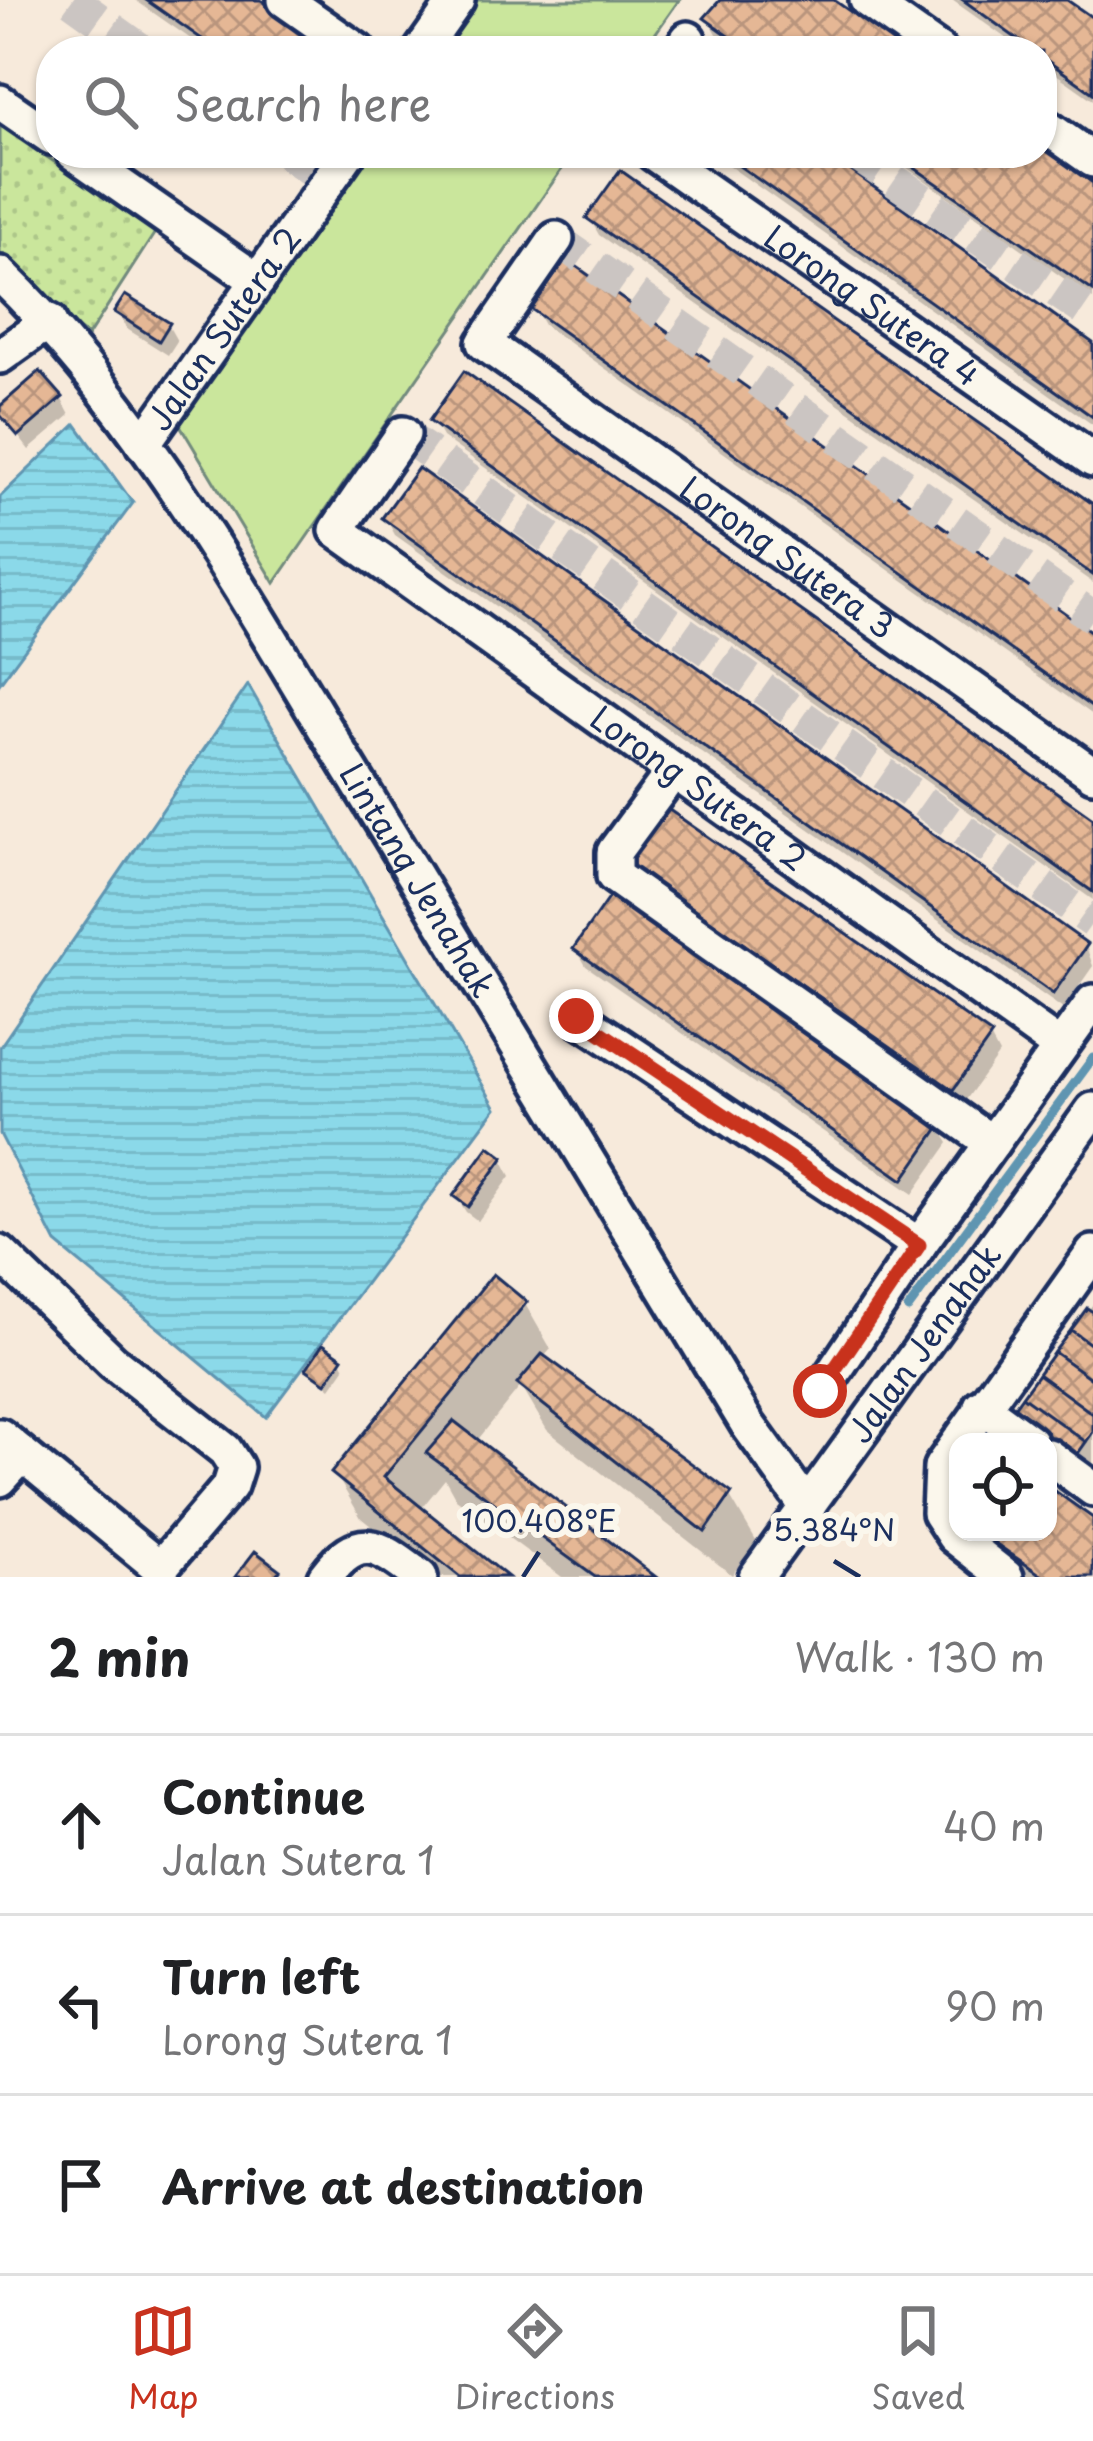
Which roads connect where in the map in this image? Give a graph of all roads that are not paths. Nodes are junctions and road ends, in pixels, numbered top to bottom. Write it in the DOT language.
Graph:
graph roads {
  1 [pos="285,0"];
  2 [pos="457,0"];
  3 [pos="867,0"];
  4 [pos="337,36"];
  5 [pos="432,36"];
  6 [pos="918,36"];
  7 [pos="0,101"];
  8 [pos="36,126"];
  9 [pos="1057,135"];
  10 [pos="1093,160"];
  11 [pos="96,168"];
  12 [pos="337,168"];
  13 [pos="674,168"];
  14 [pos="556,239"];
  15 [pos="0,274"];
  16 [pos="258,281"];
  17 [pos="49,321"];
  18 [pos="0,356"];
  19 [pos="404,434"];
  20 [pos="143,443"];
  21 [pos="1093,460"];
  22 [pos="672,773"];
  23 [pos="1093,774"];
  24 [pos="1093,1002"];
  25 [pos="576,1016"];
  26 [pos="1060,1047"];
  27 [pos="1093,1110"];
  28 [pos="992,1143"];
  29 [pos="919,1245"];
  30 [pos="0,1253"];
  31 [pos="1093,1253"];
  32 [pos="820,1391"];
  33 [pos="981,1406"];
  34 [pos="1018,1433"];
  35 [pos="7,1456"];
  36 [pos="1057,1461"];
  37 [pos="1089,1477"];
  38 [pos="808,1508"];
  39 [pos="325,1577"];
  40 [pos="420,1577"];
  41 [pos="756,1577"];
  42 [pos="1006,1577"];
  1 -- 4 [label="street"];
  2 -- 5 [label="street"];
  3 -- 6 [label="street"];
  7 -- 8 [label="street"];
  9 -- 10 [label="street"];
  11 -- 16 [label="street"];
  12 -- 16 [label="street, Jalan Sutera 2"];
  13 -- 21 [label="street, Lorong Sutera 4"];
  14 -- 23 [label="street, Lorong Sutera 3"];
  15 -- 17 [label="street, Lintang Jenahak"];
  16 -- 20 [label="street, Jalan Sutera 2"];
  17 -- 18 [label="street"];
  17 -- 20 [label="street, Lintang Jenahak"];
  19 -- 22 [label="street, Lorong Sutera 2"];
  20 -- 38 [label="street, Lintang Jenahak"];
  22 -- 26 [label="street, Lorong Sutera 2"];
  22 -- 28 [label="street"];
  24 -- 26 [label="street"];
  25 -- 29 [label="street"];
  26 -- 28 [label="street"];
  27 -- 38 [label="street, Jalan Jenahak"];
  28 -- 29 [label="street"];
  29 -- 32 [label="street"];
  30 -- 35 [label="street"];
  31 -- 33 [label="street"];
  33 -- 34 [label="street"];
  33 -- 42 [label="street"];
  36 -- 37 [label="street"];
  38 -- 41 [label="street, Jalan Jenahak"];
  39 -- 40 [label="street"];
}
